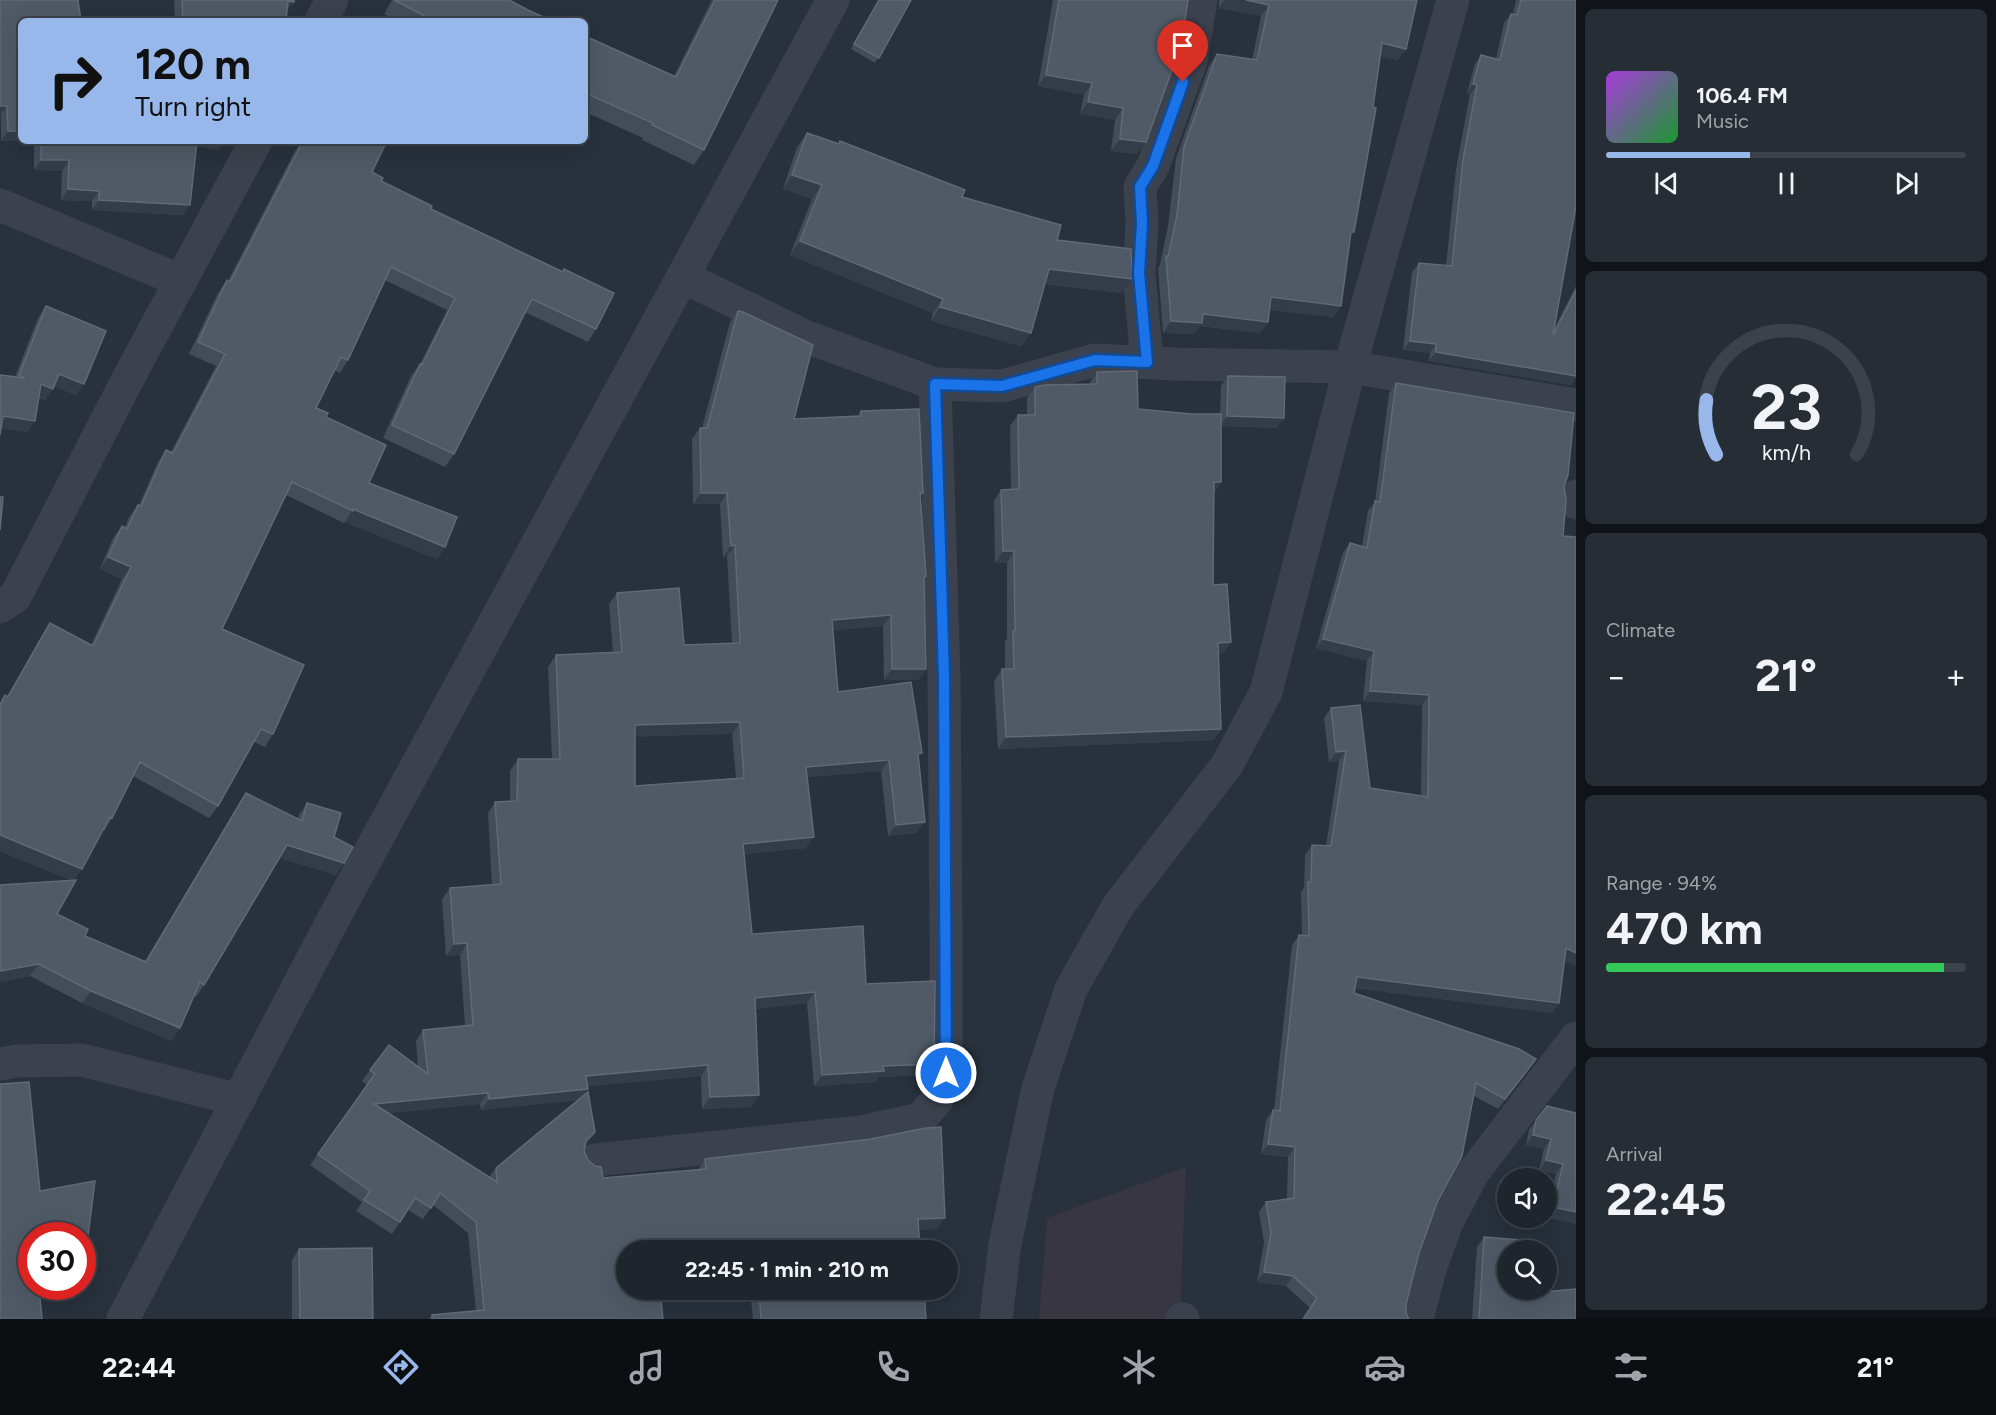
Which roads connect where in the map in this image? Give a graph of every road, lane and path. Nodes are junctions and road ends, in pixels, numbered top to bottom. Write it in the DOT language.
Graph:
graph roads {
  1 [pos="332,0"];
  2 [pos="833,0"];
  3 [pos="1201,0"];
  4 [pos="1453,0"];
  5 [pos="323,18"];
  6 [pos="254,144"];
  7 [pos="0,205"];
  8 [pos="683,277"];
  9 [pos="181,281"];
  10 [pos="1147,362"];
  11 [pos="1350,367"];
  12 [pos="935,384"];
  13 [pos="1576,405"];
  14 [pos="1576,496"];
  15 [pos="1576,503"];
  16 [pos="0,607"];
  17 [pos="1576,1038"];
  18 [pos="0,1064"];
  19 [pos="239,1100"];
  20 [pos="595,1160"];
  21 [pos="123,1319"];
  22 [pos="996,1319"];
  23 [pos="1417,1319"];
  1 -- 5 [label="street"];
  2 -- 8 [label="street"];
  3 -- 10 [label="street"];
  4 -- 11 [label="street"];
  6 -- 9 [label="street"];
  7 -- 9 [label="street"];
  8 -- 12 [label="street"];
  8 -- 19 [label="street"];
  9 -- 16 [label="street"];
  10 -- 11 [label="street"];
  10 -- 12 [label="street"];
  11 -- 13 [label="street"];
  11 -- 22 [label="street"];
  12 -- 20 [label="street"];
  14 -- 15 [label="street"];
  17 -- 23 [label="street"];
  18 -- 19 [label="street"];
  19 -- 21 [label="street"];
}
